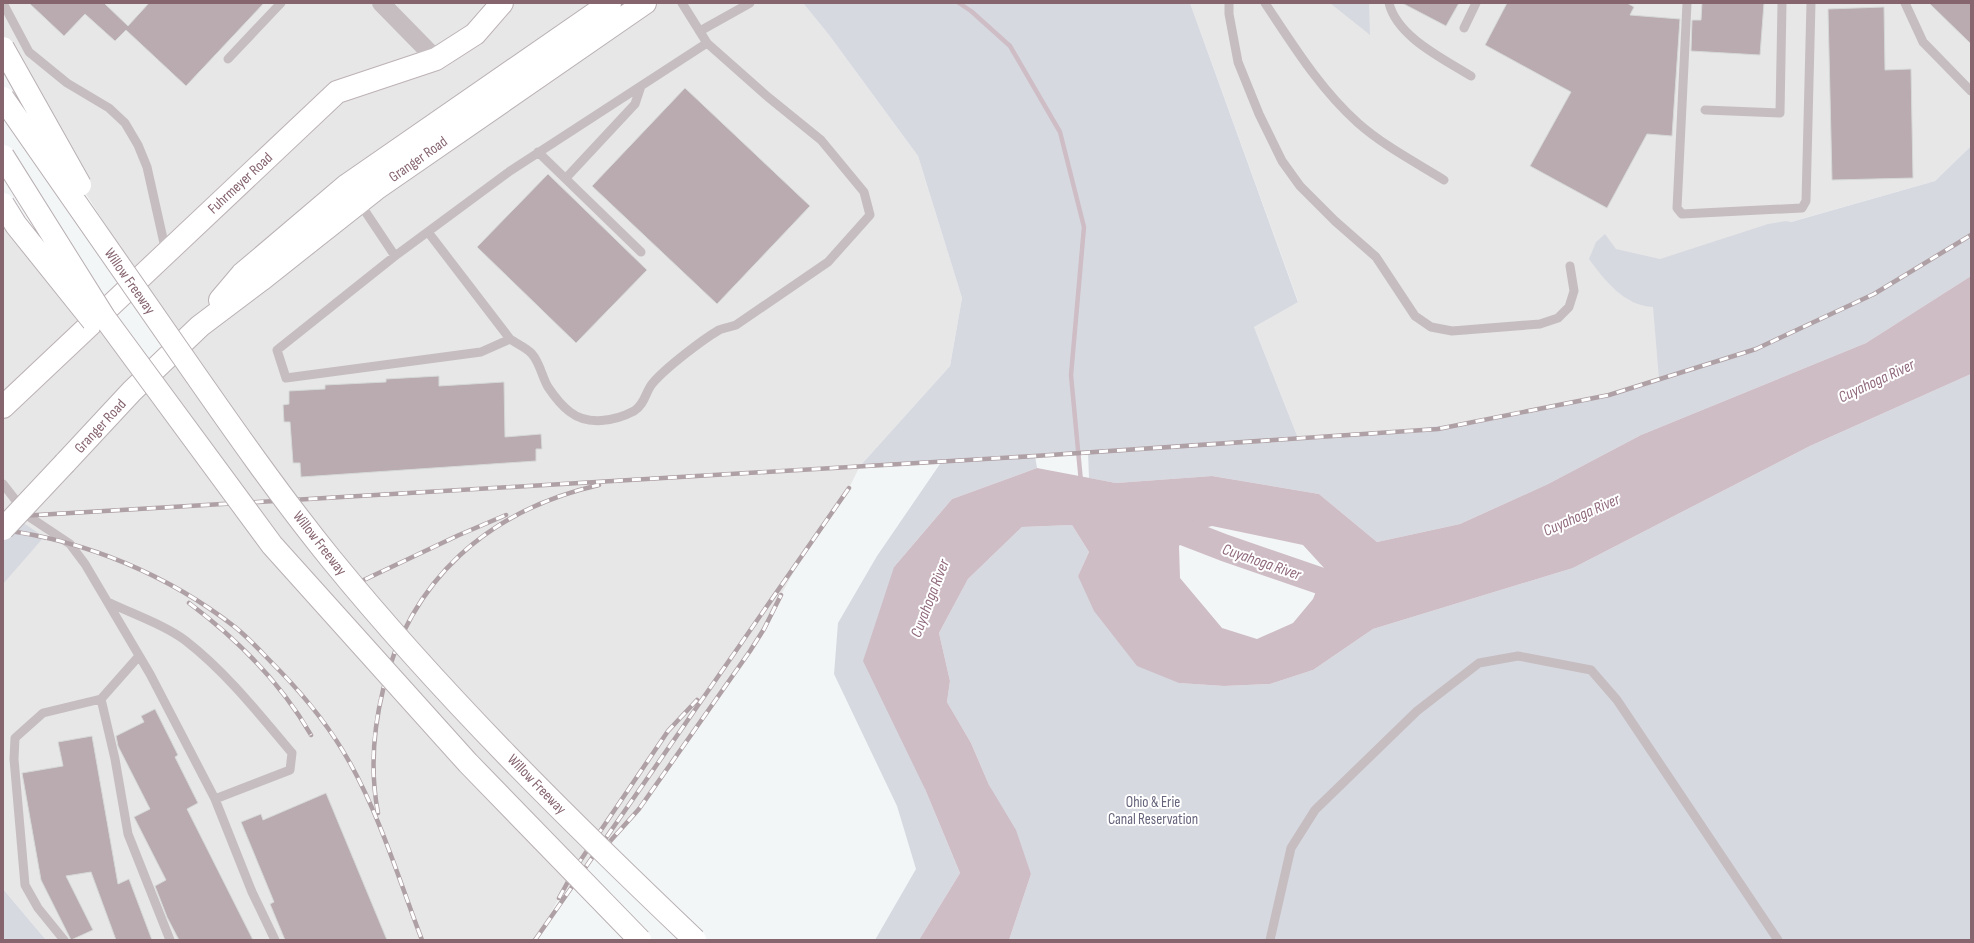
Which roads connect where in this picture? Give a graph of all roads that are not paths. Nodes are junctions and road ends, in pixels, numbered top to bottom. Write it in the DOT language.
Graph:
graph roads {
  1 [pos="3,3"];
  2 [pos="280,3"];
  3 [pos="502,3"];
  4 [pos="610,3"];
  5 [pos="645,3"];
  6 [pos="682,3"];
  7 [pos="750,3"];
  8 [pos="1229,3"];
  9 [pos="1265,3"];
  10 [pos="1389,3"];
  11 [pos="1476,3"];
  12 [pos="1687,3"];
  13 [pos="1782,3"];
  14 [pos="1811,3"];
  15 [pos="1905,3"];
  16 [pos="383,4"];
  17 [pos="1464,28"];
  18 [pos="700,31"];
  19 [pos="707,43"];
  20 [pos="3,48"];
  21 [pos="228,59"];
  22 [pos="436,59"];
  23 [pos="1471,76"];
  24 [pos="641,86"];
  25 [pos="1971,91"];
  26 [pos="3,98"];
  27 [pos="1706,110"];
  28 [pos="538,152"];
  29 [pos="3,156"];
  30 [pos="566,178"];
  31 [pos="1444,180"];
  32 [pos="353,194"];
  33 [pos="3,204"];
  34 [pos="428,232"];
  35 [pos="641,252"];
  36 [pos="166,253"];
  37 [pos="395,256"];
  38 [pos="1570,266"];
  39 [pos="510,339"];
  40 [pos="3,407"];
  41 [pos="249,451"];
  42 [pos="3,484"];
  43 [pos="3,529"];
  44 [pos="272,545"];
  45 [pos="110,603"];
  46 [pos="139,656"];
  47 [pos="101,699"];
  48 [pos="215,799"];
  49 [pos="64,940"];
  50 [pos="170,940"];
  51 [pos="275,940"];
  52 [pos="640,940"];
  53 [pos="695,940"];
  54 [pos="1270,940"];
  55 [pos="1778,940"];
  1 -- 36 [label="lane"];
  2 -- 21 [label="lane"];
  3 -- 22 [label="main road, Fuhrmeyer Road"];
  4 -- 32 [label="main road, Granger Road"];
  5 -- 32 [label="main road, Granger Road"];
  6 -- 18 [label="lane"];
  7 -- 18 [label="lane"];
  8 -- 38 [label="lane"];
  9 -- 31 [label="lane"];
  10 -- 23 [label="lane"];
  11 -- 17 [label="lane"];
  12 -- 14 [label="lane"];
  13 -- 27 [label="lane"];
  15 -- 25 [label="lane"];
  16 -- 22 [label="street"];
  18 -- 19 [label="lane"];
  19 -- 24 [label="lane"];
  19 -- 39 [label="lane"];
  20 -- 41 [label="main road, bridge"];
  22 -- 36 [label="main road, Fuhrmeyer Road"];
  24 -- 28 [label="lane"];
  24 -- 30 [label="lane"];
  26 -- 41 [label="main road, Willow Freeway, bridge"];
  28 -- 30 [label="lane"];
  28 -- 34 [label="lane"];
  29 -- 44 [label="main road, bridge"];
  30 -- 35 [label="lane"];
  32 -- 37 [label="lane"];
  32 -- 43 [label="main road, Granger Road, bridge"];
  33 -- 44 [label="main road, bridge"];
  34 -- 37 [label="lane"];
  34 -- 39 [label="lane"];
  36 -- 40 [label="main road, Fuhrmeyer Road"];
  37 -- 39 [label="lane"];
  41 -- 53 [label="main road, Willow Freeway, bridge"];
  42 -- 45 [label="lane"];
  44 -- 52 [label="main road, bridge"];
  45 -- 46 [label="lane"];
  45 -- 48 [label="lane"];
  46 -- 47 [label="lane"];
  46 -- 48 [label="lane"];
  47 -- 49 [label="lane"];
  47 -- 50 [label="lane"];
  48 -- 51 [label="lane"];
  54 -- 55 [label="lane"];
}
